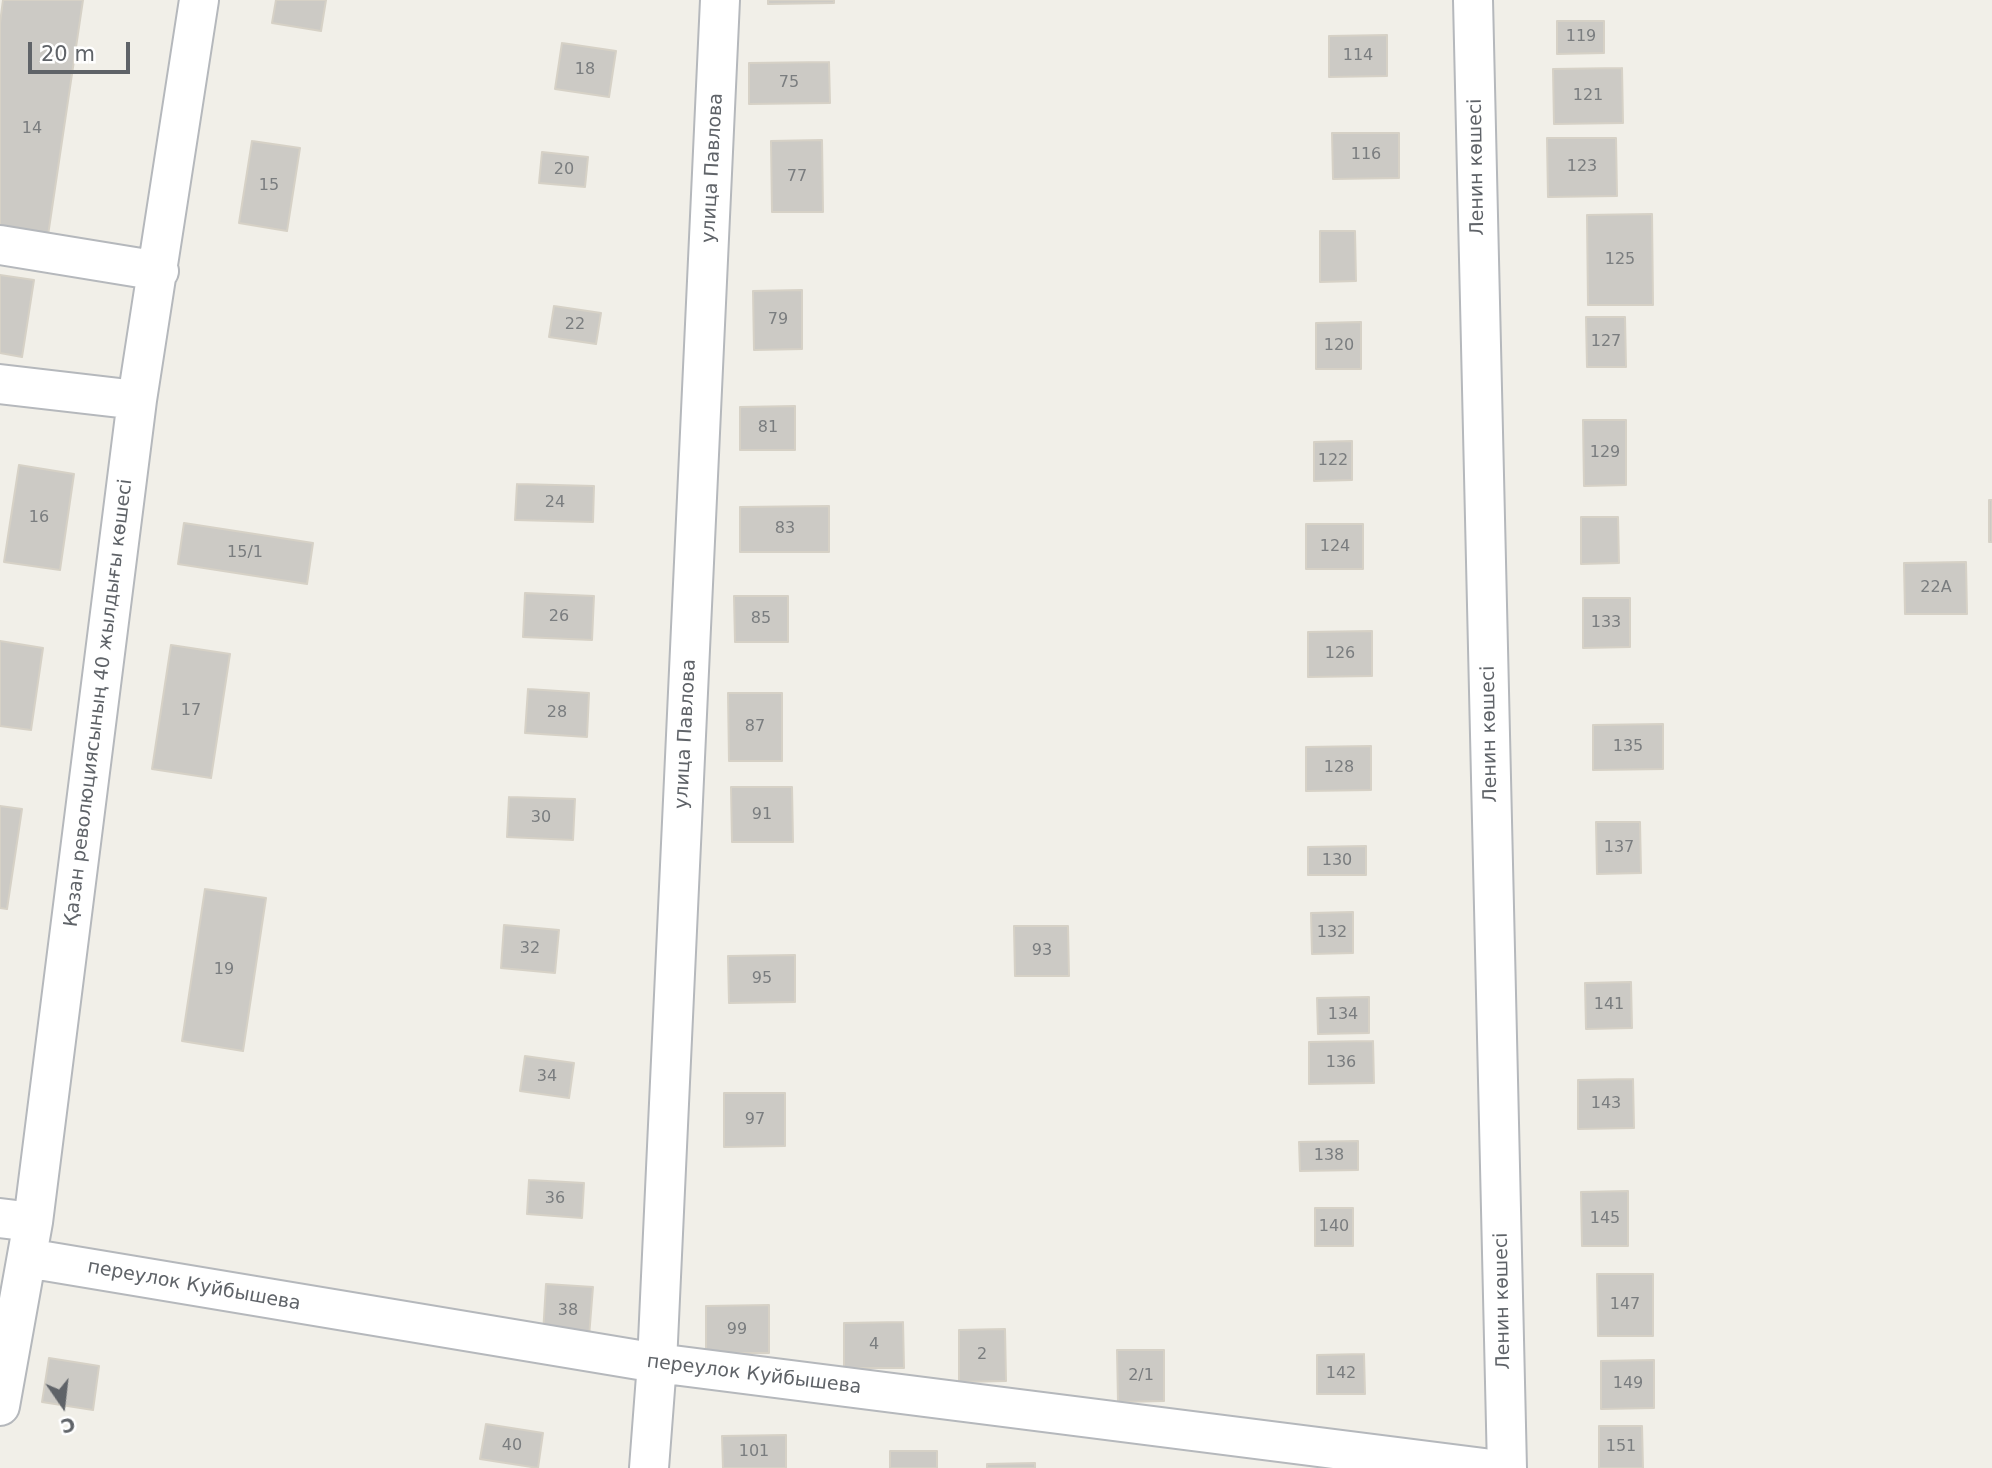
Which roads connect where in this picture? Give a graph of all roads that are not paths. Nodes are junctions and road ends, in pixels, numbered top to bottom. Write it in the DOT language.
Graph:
graph roads {
  1 [pos="199,0"];
  2 [pos="720,0"];
  3 [pos="1473,0"];
  4 [pos="0,245"];
  5 [pos="159,271"];
  6 [pos="0,384"];
  7 [pos="138,400"];
  8 [pos="20,1233"];
  9 [pos="657,1363"];
  10 [pos="0,1406"];
  11 [pos="649,1468"];
  12 [pos="1484,1468"];
  13 [pos="1507,1468"];
  1 -- 5 [label="street, Қазан революциясының 40 жылдығы көшесі"];
  2 -- 9 [label="street, улица Павлова"];
  3 -- 13 [label="street, Ленин көшесі"];
  4 -- 5 [label="street"];
  5 -- 7 [label="street, Қазан революциясының 40 жылдығы көшесі"];
  6 -- 7 [label="street"];
  7 -- 8 [label="street, Қазан революциясының 40 жылдығы көшесі"];
  8 -- 9 [label="street, переулок Куйбышева"];
  8 -- 10 [label="street, Қазан революциясының 40 жылдығы көшесі"];
  9 -- 11 [label="street, улица Павлова"];
  9 -- 12 [label="street, переулок Куйбышева"];
}
